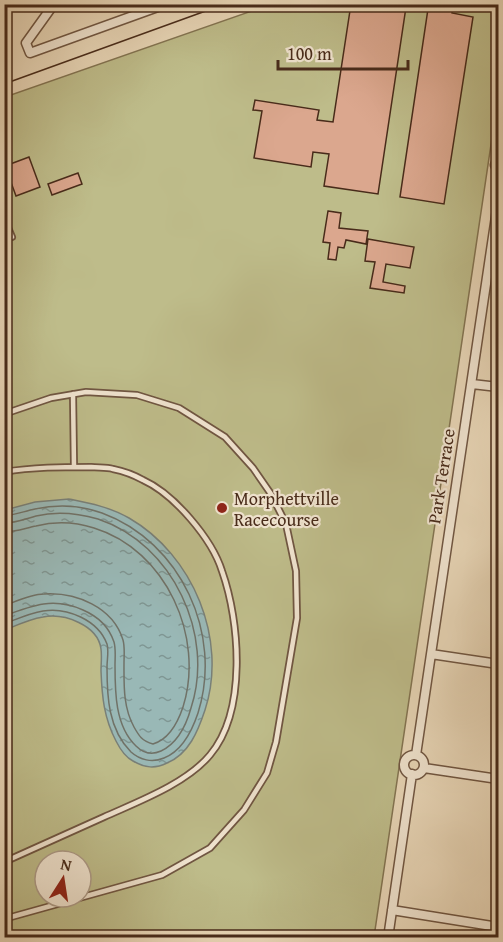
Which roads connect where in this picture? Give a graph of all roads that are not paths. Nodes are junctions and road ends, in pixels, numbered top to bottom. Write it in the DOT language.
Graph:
graph roads {
  1 [pos="54,4"];
  2 [pos="166,4"];
  3 [pos="498,157"];
  4 [pos="498,171"];
  5 [pos="498,203"];
  6 [pos="4,218"];
  7 [pos="12,237"];
  8 [pos="472,384"];
  9 [pos="498,387"];
  10 [pos="73,394"];
  11 [pos="4,414"];
  12 [pos="74,467"];
  13 [pos="4,472"];
  14 [pos="431,654"];
  15 [pos="498,664"];
  16 [pos="416,755"];
  17 [pos="424,768"];
  18 [pos="412,774"];
  19 [pos="498,780"];
  20 [pos="4,862"];
  21 [pos="392,910"];
  22 [pos="4,919"];
  23 [pos="498,927"];
  24 [pos="388,938"];
  1 -- 2 [label="street"];
  3 -- 4 [label="street"];
  5 -- 8 [label="street, Park Terrace"];
  6 -- 7 [label="lane"];
  8 -- 9 [label="street"];
  8 -- 14 [label="street, Park Terrace"];
  10 -- 11 [label="lane"];
  10 -- 12 [label="lane"];
  10 -- 22 [label="lane"];
  12 -- 13 [label="lane"];
  12 -- 20 [label="lane"];
  14 -- 15 [label="street"];
  14 -- 16 [label="street, Park Terrace"];
  16 -- 17 [label="street"];
  16 -- 18 [label="street"];
  17 -- 18 [label="street"];
  17 -- 19 [label="street"];
  18 -- 21 [label="street"];
  21 -- 23 [label="street"];
  21 -- 24 [label="street"];
}
